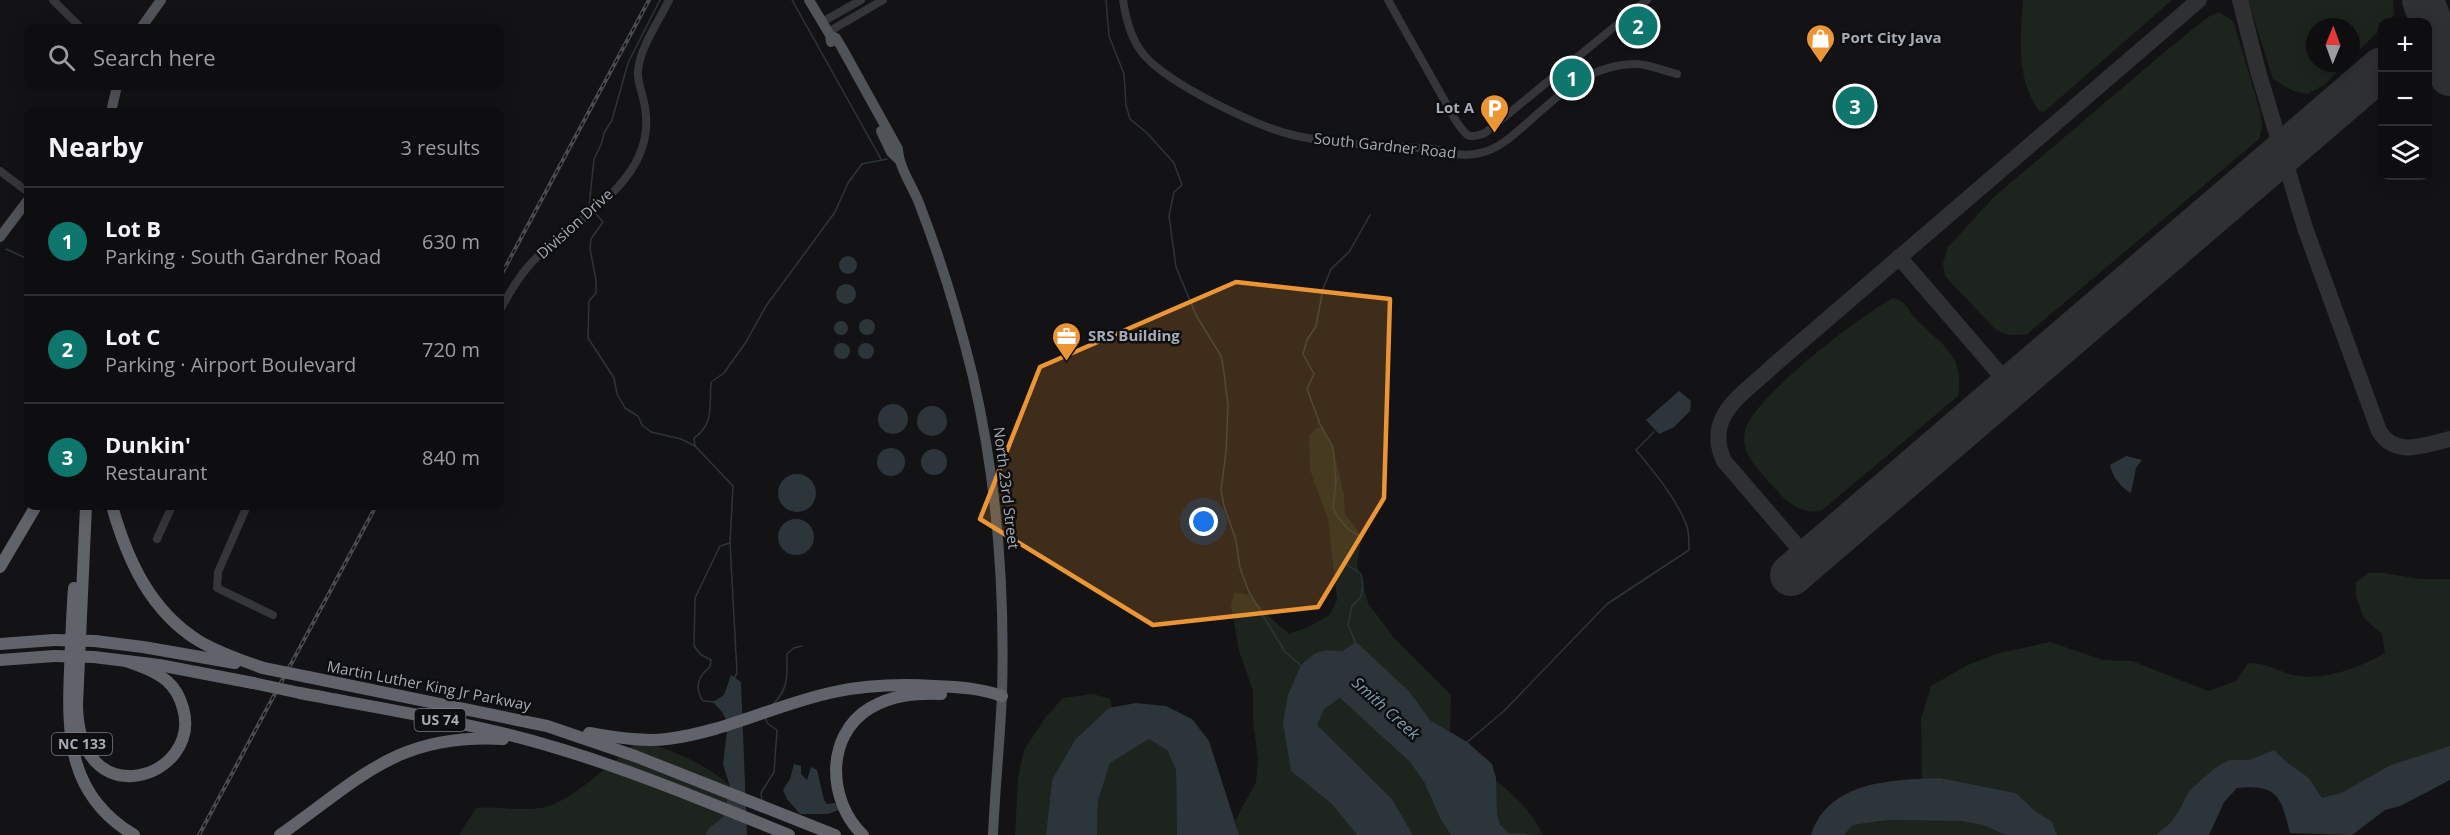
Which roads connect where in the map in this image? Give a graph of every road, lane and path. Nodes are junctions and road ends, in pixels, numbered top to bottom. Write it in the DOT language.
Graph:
graph roads {
  1 [pos="53,0"];
  2 [pos="161,0"];
  3 [pos="669,0"];
  4 [pos="809,0"];
  5 [pos="861,0"];
  6 [pos="883,0"];
  7 [pos="1123,0"];
  8 [pos="1388,0"];
  9 [pos="1647,0"];
  10 [pos="77,24"];
  11 [pos="144,24"];
  12 [pos="827,30"];
  13 [pos="1677,74"];
  14 [pos="116,90"];
  15 [pos="112,108"];
  16 [pos="0,171"];
  17 [pos="24,189"];
  18 [pos="24,205"];
  19 [pos="0,237"];
  20 [pos="504,304"];
  21 [pos="34,510"];
  22 [pos="79,510"];
  23 [pos="86,510"];
  24 [pos="113,510"];
  25 [pos="170,510"];
  26 [pos="245,510"];
  27 [pos="157,539"];
  28 [pos="0,567"];
  29 [pos="273,615"];
  30 [pos="0,644"];
  31 [pos="0,660"];
  32 [pos="126,661"];
  33 [pos="263,669"];
  34 [pos="1002,696"];
  35 [pos="586,735"];
  36 [pos="544,745"];
  37 [pos="134,835"];
  38 [pos="280,835"];
  39 [pos="789,835"];
  40 [pos="835,835"];
  41 [pos="863,835"];
  42 [pos="993,835"];
  1 -- 10 [label="street"];
  2 -- 11 [label="main road"];
  3 -- 20 [label="street, Division Drive"];
  4 -- 12 [label="main road, North 23rd Street"];
  5 -- 12 [label="street"];
  6 -- 12 [label="street"];
  7 -- 13 [label="street, South Gardner Road"];
  8 -- 9 [label="street"];
  12 -- 34 [label="main road, North 23rd Street"];
  14 -- 15 [label="main road"];
  16 -- 17 [label="street"];
  18 -- 19 [label="main road"];
  21 -- 28 [label="highway"];
  22 -- 37 [label="highway"];
  23 -- 32 [label="highway, NC 133"];
  24 -- 33 [label="highway"];
  25 -- 27 [label="street"];
  26 -- 29 [label="street"];
  30 -- 33 [label="highway, Martin Luther King Jr Parkway / US 74, bridge"];
  31 -- 32 [label="highway, Martin Luther King Jr Parkway / US 74, bridge"];
  32 -- 36 [label="highway, Martin Luther King Jr Parkway / US 74, bridge"];
  33 -- 35 [label="highway, Martin Luther King Jr Parkway / US 74, bridge"];
  34 -- 35 [label="highway"];
  34 -- 41 [label="highway"];
  34 -- 42 [label="main road, North 23rd Street"];
  35 -- 40 [label="highway"];
  36 -- 38 [label="highway"];
  36 -- 39 [label="highway, Martin Luther King Jr Parkway / US 74"];
}
